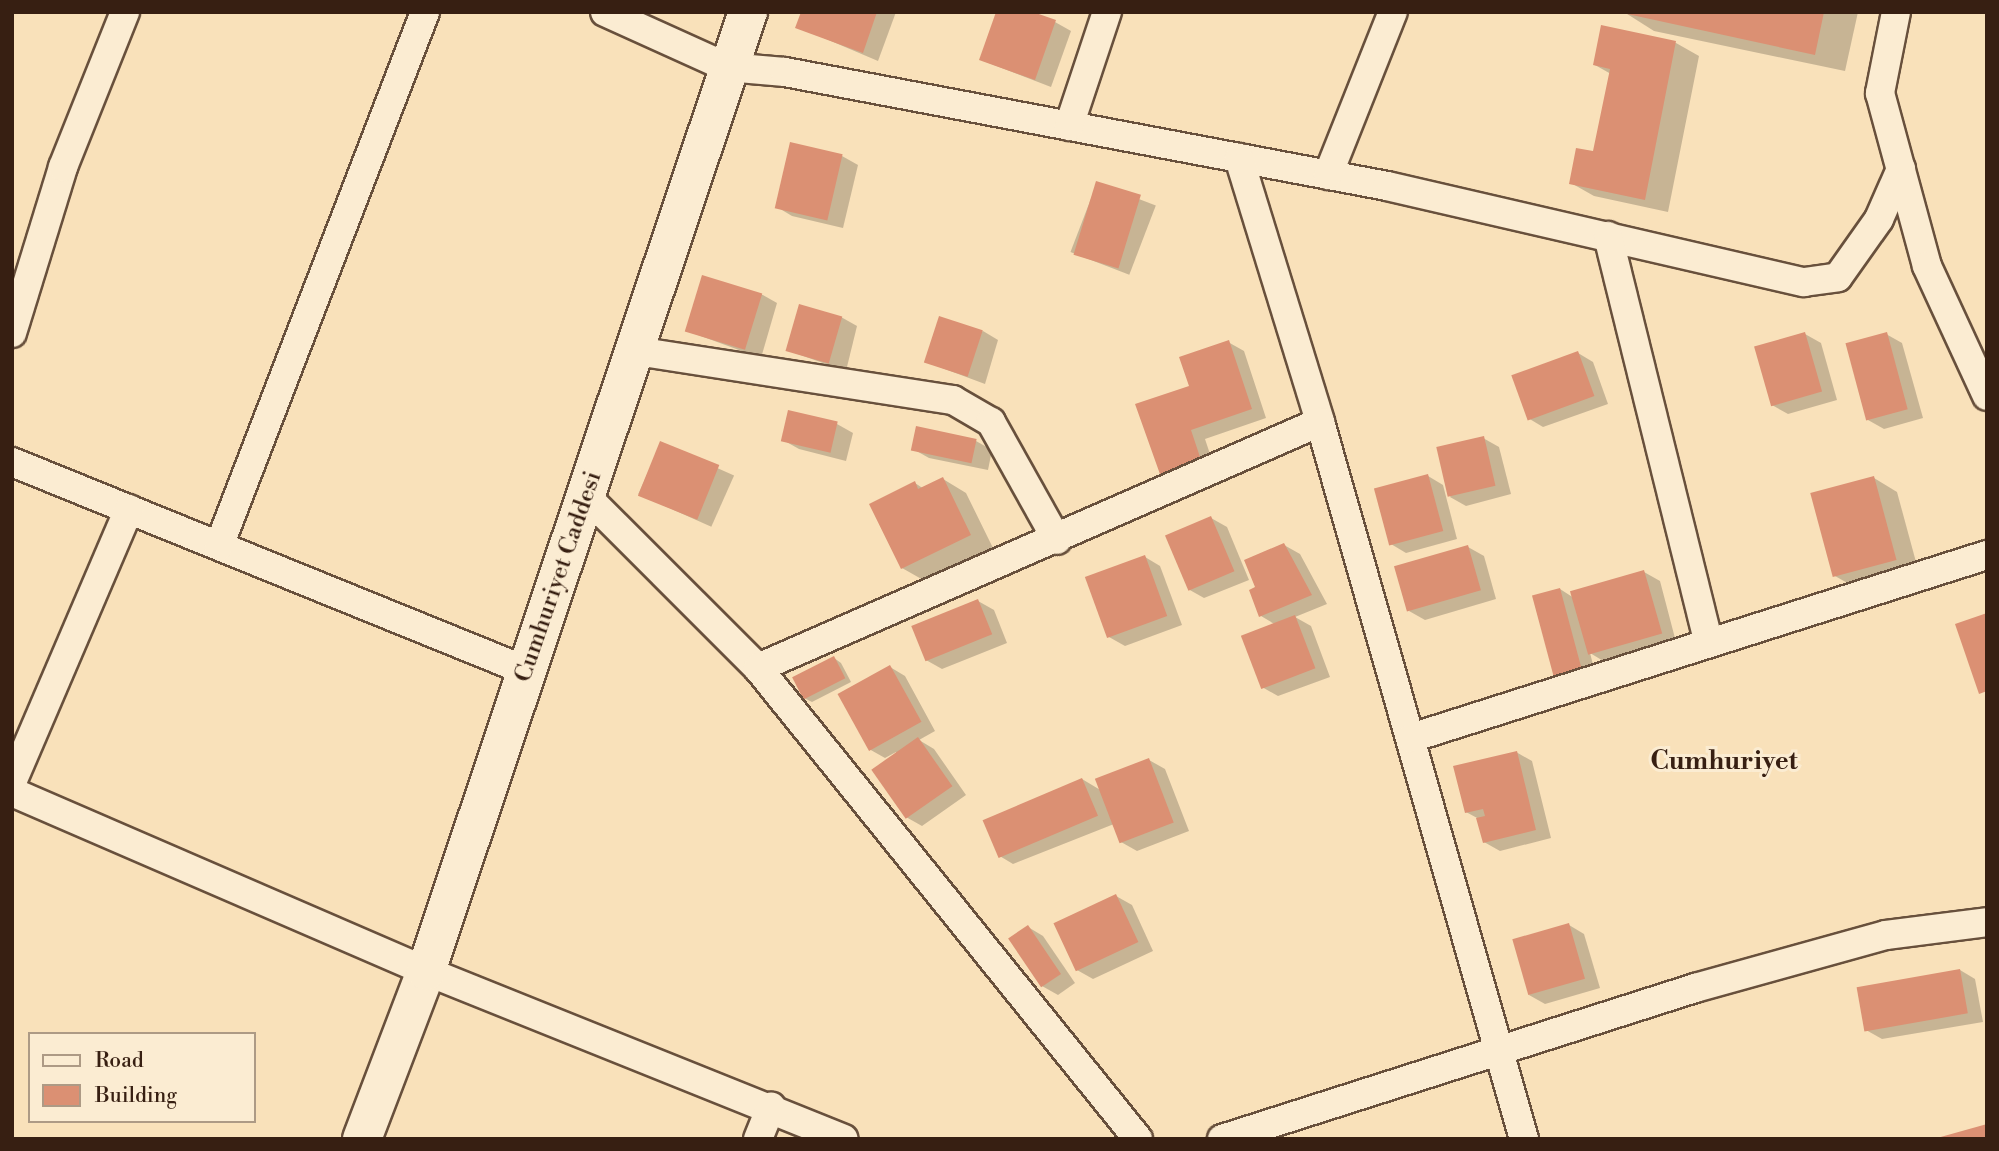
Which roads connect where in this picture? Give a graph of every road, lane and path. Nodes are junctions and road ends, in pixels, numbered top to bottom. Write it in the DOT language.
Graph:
graph roads {
  1 [pos="125,12"];
  2 [pos="425,12"];
  3 [pos="606,12"];
  4 [pos="748,12"];
  5 [pos="1107,12"];
  6 [pos="1393,12"];
  7 [pos="1896,12"];
  8 [pos="727,67"];
  9 [pos="1069,126"];
  10 [pos="1239,158"];
  11 [pos="1901,169"];
  12 [pos="1328,175"];
  13 [pos="1608,236"];
  14 [pos="12,333"];
  15 [pos="636,351"];
  16 [pos="1987,396"];
  17 [pos="1320,422"];
  18 [pos="12,462"];
  19 [pos="587,497"];
  20 [pos="129,509"];
  21 [pos="1056,540"];
  22 [pos="219,546"];
  23 [pos="1987,555"];
  24 [pos="1709,643"];
  25 [pos="758,668"];
  26 [pos="527,671"];
  27 [pos="1411,738"];
  28 [pos="12,782"];
  29 [pos="12,792"];
  30 [pos="1987,922"];
  31 [pos="426,971"];
  32 [pos="1500,1050"];
  33 [pos="771,1107"];
  34 [pos="362,1139"];
  35 [pos="758,1139"];
  36 [pos="844,1139"];
  37 [pos="1138,1139"];
  38 [pos="1223,1139"];
  39 [pos="1524,1139"];
  1 -- 14 [label="street"];
  2 -- 22 [label="street"];
  3 -- 8 [label="street"];
  4 -- 8 [label="street, Cumhuriyet Caddesi"];
  5 -- 9 [label="street"];
  6 -- 12 [label="street"];
  7 -- 11 [label="street"];
  8 -- 9 [label="street"];
  8 -- 15 [label="street, Cumhuriyet Caddesi"];
  9 -- 10 [label="street"];
  10 -- 12 [label="street"];
  10 -- 17 [label="street"];
  11 -- 13 [label="street"];
  11 -- 16 [label="street"];
  12 -- 13 [label="street"];
  13 -- 24 [label="street"];
  15 -- 19 [label="street, Cumhuriyet Caddesi"];
  15 -- 21 [label="street"];
  17 -- 21 [label="street"];
  17 -- 27 [label="street"];
  18 -- 20 [label="street"];
  19 -- 25 [label="street"];
  19 -- 26 [label="street, Cumhuriyet Caddesi"];
  20 -- 22 [label="street"];
  20 -- 28 [label="street"];
  21 -- 25 [label="street"];
  22 -- 26 [label="street"];
  23 -- 24 [label="street"];
  24 -- 27 [label="street"];
  25 -- 37 [label="street"];
  26 -- 31 [label="street, Cumhuriyet Caddesi"];
  27 -- 32 [label="street"];
  29 -- 31 [label="street"];
  30 -- 32 [label="street"];
  31 -- 33 [label="street"];
  31 -- 34 [label="street, Cumhuriyet Caddesi"];
  32 -- 38 [label="street"];
  32 -- 39 [label="street"];
  33 -- 35 [label="street"];
  33 -- 36 [label="street"];
}
